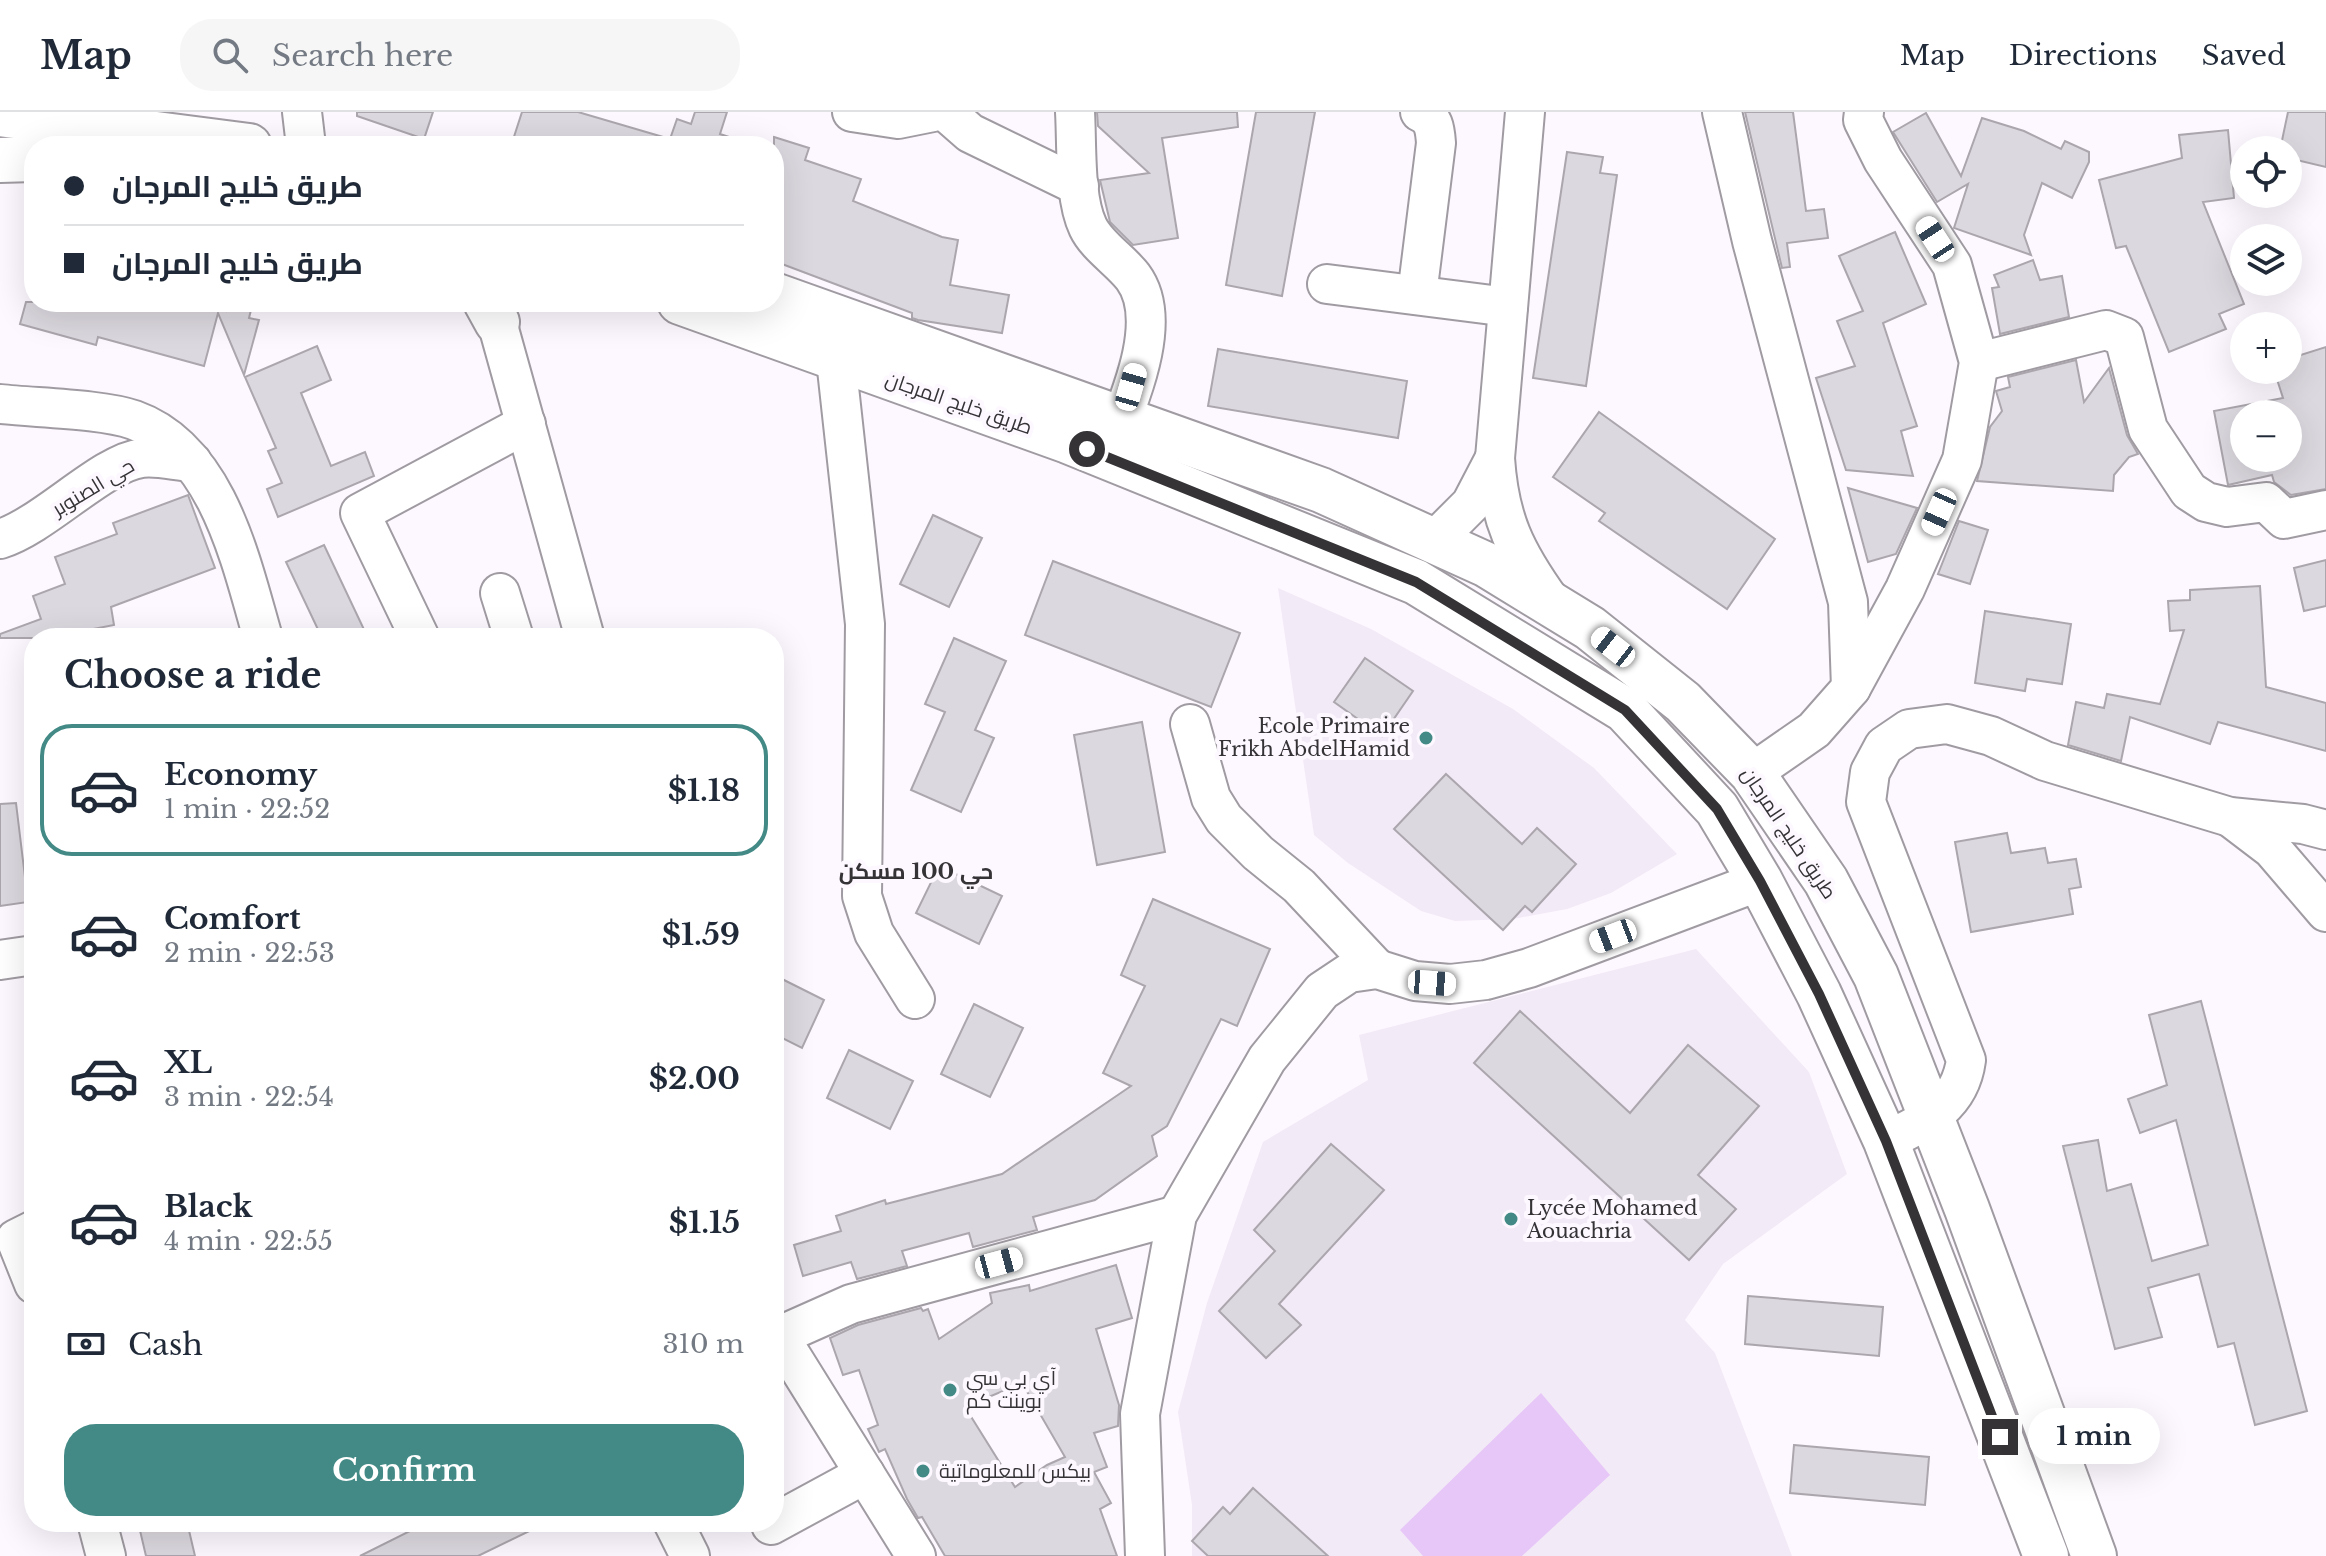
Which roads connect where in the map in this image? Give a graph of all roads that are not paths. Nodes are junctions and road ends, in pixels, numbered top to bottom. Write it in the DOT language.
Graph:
graph roads {
  1 [pos="302,112"];
  2 [pos="852,112"];
  3 [pos="933,112"];
  4 [pos="946,112"];
  5 [pos="1075,112"];
  6 [pos="1420,112"];
  7 [pos="1525,112"];
  8 [pos="1722,112"];
  9 [pos="1864,112"];
  10 [pos="0,114"];
  11 [pos="171,136"];
  12 [pos="305,136"];
  13 [pos="24,159"];
  14 [pos="0,160"];
  15 [pos="1079,186"];
  16 [pos="1327,284"];
  17 [pos="1417,295"];
  18 [pos="784,302"];
  19 [pos="1508,307"];
  20 [pos="497,312"];
  21 [pos="723,312"];
  22 [pos="840,339"];
  23 [pos="1979,362"];
  24 [pos="0,404"];
  25 [pos="1123,417"];
  26 [pos="526,424"];
  27 [pos="1107,457"];
  28 [pos="1495,458"];
  29 [pos="192,462"];
  30 [pos="2326,510"];
  31 [pos="0,539"];
  32 [pos="1434,541"];
  33 [pos="500,593"];
  34 [pos="1552,604"];
  35 [pos="260,628"];
  36 [pos="415,628"];
  37 [pos="511,628"];
  38 [pos="582,628"];
  39 [pos="1526,647"];
  40 [pos="1851,688"];
  41 [pos="1190,724"];
  42 [pos="1752,773"];
  43 [pos="2230,817"];
  44 [pos="2326,830"];
  45 [pos="1760,881"];
  46 [pos="2326,912"];
  47 [pos="24,956"];
  48 [pos="0,960"];
  49 [pos="1377,969"];
  50 [pos="915,999"];
  51 [pos="1931,1119"];
  52 [pos="1886,1141"];
  53 [pos="1177,1215"];
  54 [pos="24,1235"];
  55 [pos="24,1259"];
  56 [pos="784,1329"];
  57 [pos="784,1345"];
  58 [pos="865,1474"];
  59 [pos="784,1518"];
  60 [pos="100,1532"];
  61 [pos="678,1532"];
  62 [pos="106,1556"];
  63 [pos="690,1556"];
  64 [pos="916,1556"];
  65 [pos="1145,1556"];
  66 [pos="2046,1556"];
  67 [pos="2094,1556"];
  1 -- 12 [label="street"];
  2 -- 3 [label="street"];
  4 -- 15 [label="street"];
  5 -- 15 [label="street"];
  6 -- 17 [label="street"];
  7 -- 19 [label="street"];
  8 -- 40 [label="street"];
  9 -- 23 [label="street"];
  10 -- 11 [label="main road"];
  13 -- 14 [label="main road"];
  15 -- 25 [label="street"];
  16 -- 17 [label="street"];
  17 -- 19 [label="street"];
  18 -- 22 [label="main road, طريق خليج المرجان"];
  19 -- 28 [label="street"];
  20 -- 26 [label="street"];
  21 -- 22 [label="main road, طريق خليج المرجان"];
  22 -- 25 [label="main road, طريق خليج المرجان"];
  22 -- 27 [label="main road, طريق خليج المرجان"];
  22 -- 50 [label="street"];
  23 -- 30 [label="street"];
  23 -- 40 [label="street"];
  24 -- 29 [label="street"];
  25 -- 27 [label="street"];
  25 -- 32 [label="main road, طريق خليج المرجان"];
  26 -- 36 [label="street"];
  26 -- 38 [label="street"];
  27 -- 39 [label="main road, طريق خليج المرجان"];
  28 -- 32 [label="street"];
  28 -- 34 [label="street"];
  29 -- 31 [label="street, حي الصنوبر"];
  29 -- 35 [label="street"];
  32 -- 34 [label="main road, طريق خليج المرجان"];
  33 -- 37 [label="street"];
  34 -- 39 [label="main road"];
  34 -- 42 [label="main road, طريق خليج المرجان"];
  39 -- 45 [label="main road, طريق خليج المرجان"];
  40 -- 42 [label="street"];
  41 -- 49 [label="street"];
  42 -- 51 [label="main road, طريق خليج المرجان"];
  43 -- 44 [label="street"];
  43 -- 46 [label="street"];
  43 -- 51 [label="street"];
  45 -- 49 [label="street"];
  45 -- 52 [label="main road, طريق خليج المرجان"];
  47 -- 48 [label="street"];
  49 -- 53 [label="street"];
  51 -- 52 [label="street"];
  51 -- 67 [label="main road, طريق خليج المرجان"];
  52 -- 66 [label="main road, طريق خليج المرجان"];
  53 -- 56 [label="street"];
  53 -- 65 [label="street"];
  54 -- 55 [label="street"];
  57 -- 58 [label="street"];
  58 -- 59 [label="street"];
  58 -- 64 [label="street"];
  60 -- 62 [label="street"];
  61 -- 63 [label="street"];
}
